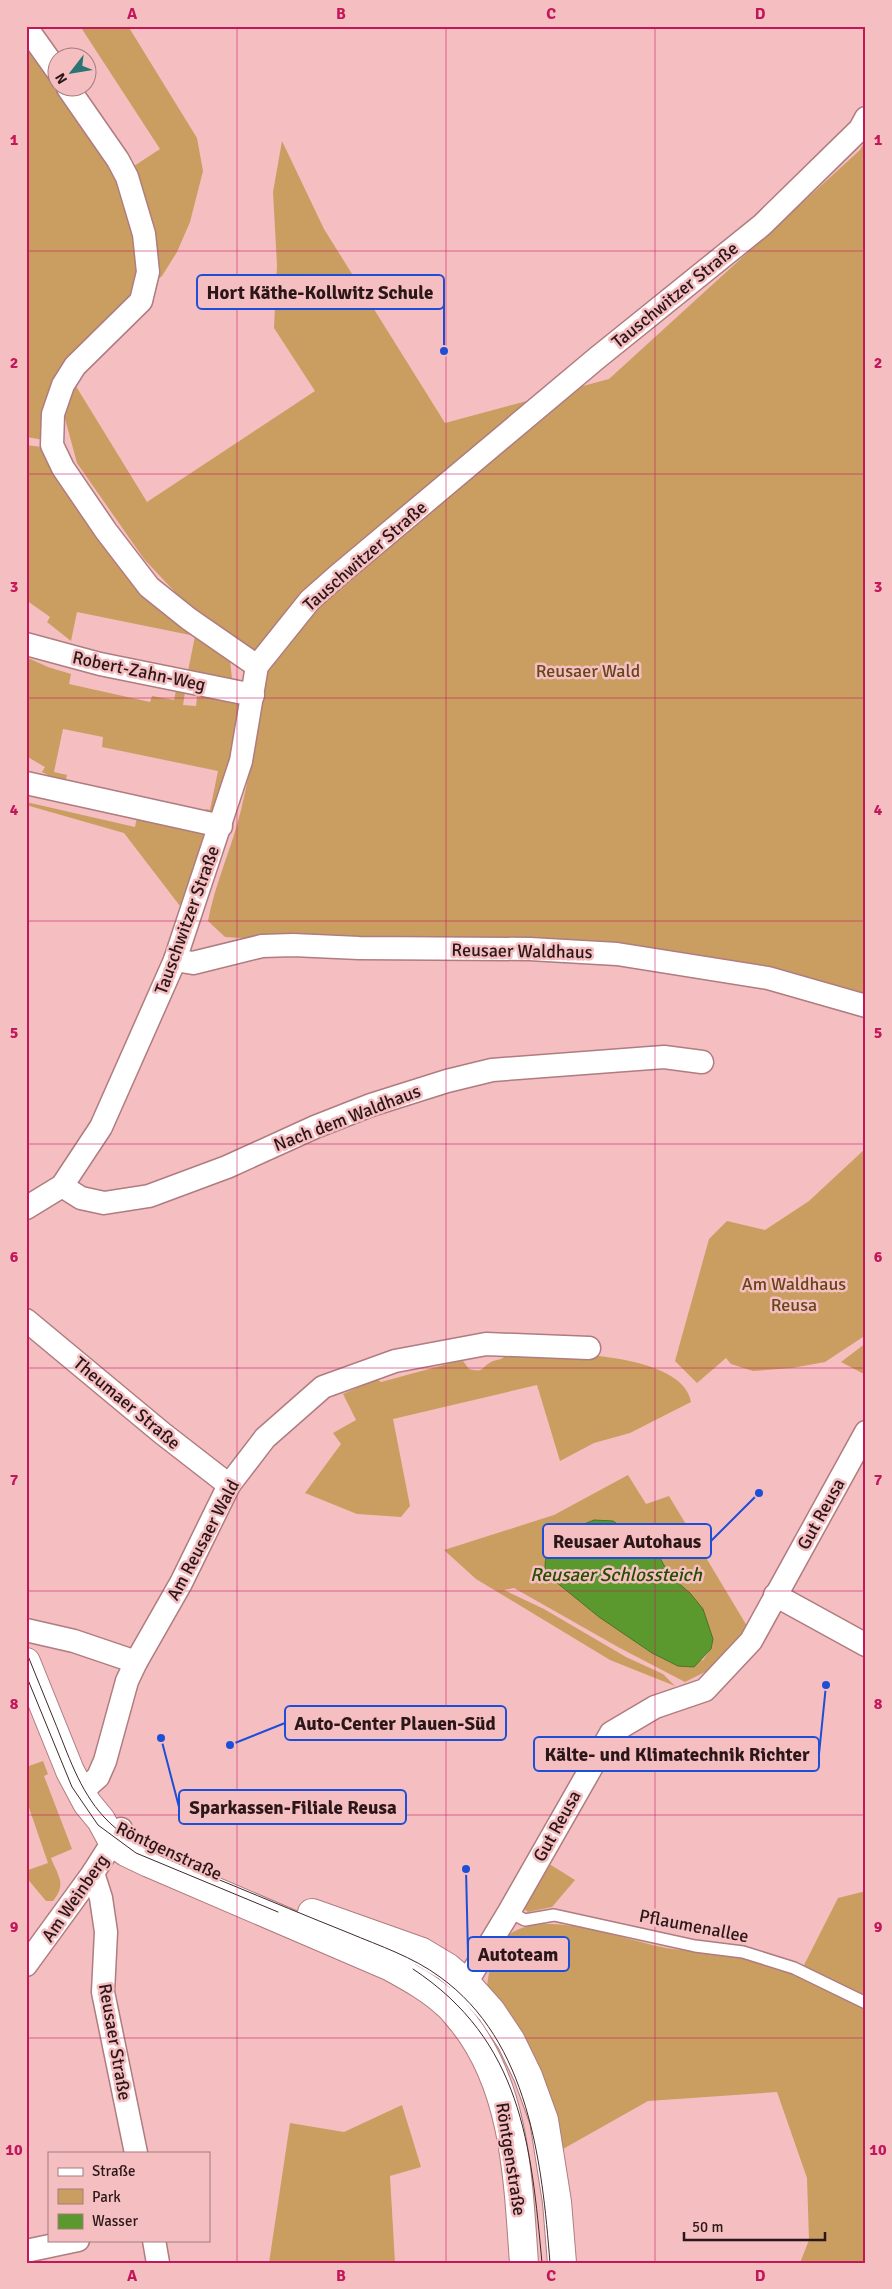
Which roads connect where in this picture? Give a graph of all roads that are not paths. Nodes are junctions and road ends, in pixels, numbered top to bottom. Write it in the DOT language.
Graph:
graph roads {
  1 [pos="26,27"];
  2 [pos="48,58"];
  3 [pos="75,98"];
  4 [pos="866,118"];
  5 [pos="26,644"];
  6 [pos="257,666"];
  7 [pos="253,695"];
  8 [pos="26,783"];
  9 [pos="221,826"];
  10 [pos="175,960"];
  11 [pos="866,1006"];
  12 [pos="702,1062"];
  13 [pos="62,1186"];
  14 [pos="26,1208"];
  15 [pos="26,1320"];
  16 [pos="589,1348"];
  17 [pos="866,1432"];
  18 [pos="229,1485"];
  19 [pos="775,1595"];
  20 [pos="26,1630"];
  21 [pos="866,1645"];
  22 [pos="26,1662"];
  23 [pos="136,1662"];
  24 [pos="80,1792"];
  25 [pos="112,1830"];
  26 [pos="93,1872"];
  27 [pos="509,1912"];
  28 [pos="26,1965"];
  29 [pos="466,1984"];
  30 [pos="866,2003"];
  31 [pos="450,2006"];
  32 [pos="136,2152"];
  33 [pos="69,2242"];
  34 [pos="154,2242"];
  35 [pos="26,2251"];
  36 [pos="158,2263"];
  37 [pos="524,2263"];
  38 [pos="562,2263"];
  1 -- 2 [label="street"];
  3 -- 6 [label="street"];
  4 -- 6 [label="street, Tauschwitzer Straße"];
  5 -- 7 [label="street, Robert-Zahn-Weg"];
  6 -- 7 [label="street, Tauschwitzer Straße"];
  7 -- 9 [label="street, Tauschwitzer Straße"];
  8 -- 9 [label="street"];
  9 -- 10 [label="street, Tauschwitzer Straße"];
  10 -- 11 [label="street, Reusaer Waldhaus"];
  10 -- 13 [label="street, Tauschwitzer Straße"];
  12 -- 13 [label="street, Nach dem Waldhaus"];
  13 -- 14 [label="street, Tauschwitzer Straße"];
  15 -- 18 [label="street, Theumaer Straße"];
  16 -- 18 [label="street, Am Reusaer Wald"];
  17 -- 19 [label="street, Gut Reusa"];
  18 -- 23 [label="street, Am Reusaer Wald"];
  19 -- 21 [label="street"];
  19 -- 27 [label="street, Gut Reusa"];
  20 -- 23 [label="street"];
  22 -- 24 [label="street"];
  23 -- 24 [label="street, Am Reusaer Wald"];
  24 -- 25 [label="street"];
  25 -- 26 [label="street, Am Weinberg"];
  25 -- 29 [label="street, Röntgenstraße"];
  25 -- 31 [label="street, Röntgenstraße"];
  26 -- 28 [label="street, Am Weinberg"];
  26 -- 32 [label="street, Reusaer Straße"];
  27 -- 29 [label="street, Gut Reusa"];
  27 -- 30 [label="lane, Pflaumenallee"];
  29 -- 31 [label="street, Gut Reusa"];
  29 -- 38 [label="street, Röntgenstraße"];
  31 -- 37 [label="street, Röntgenstraße"];
  33 -- 35 [label="street"];
  34 -- 36 [label="street"];
}
